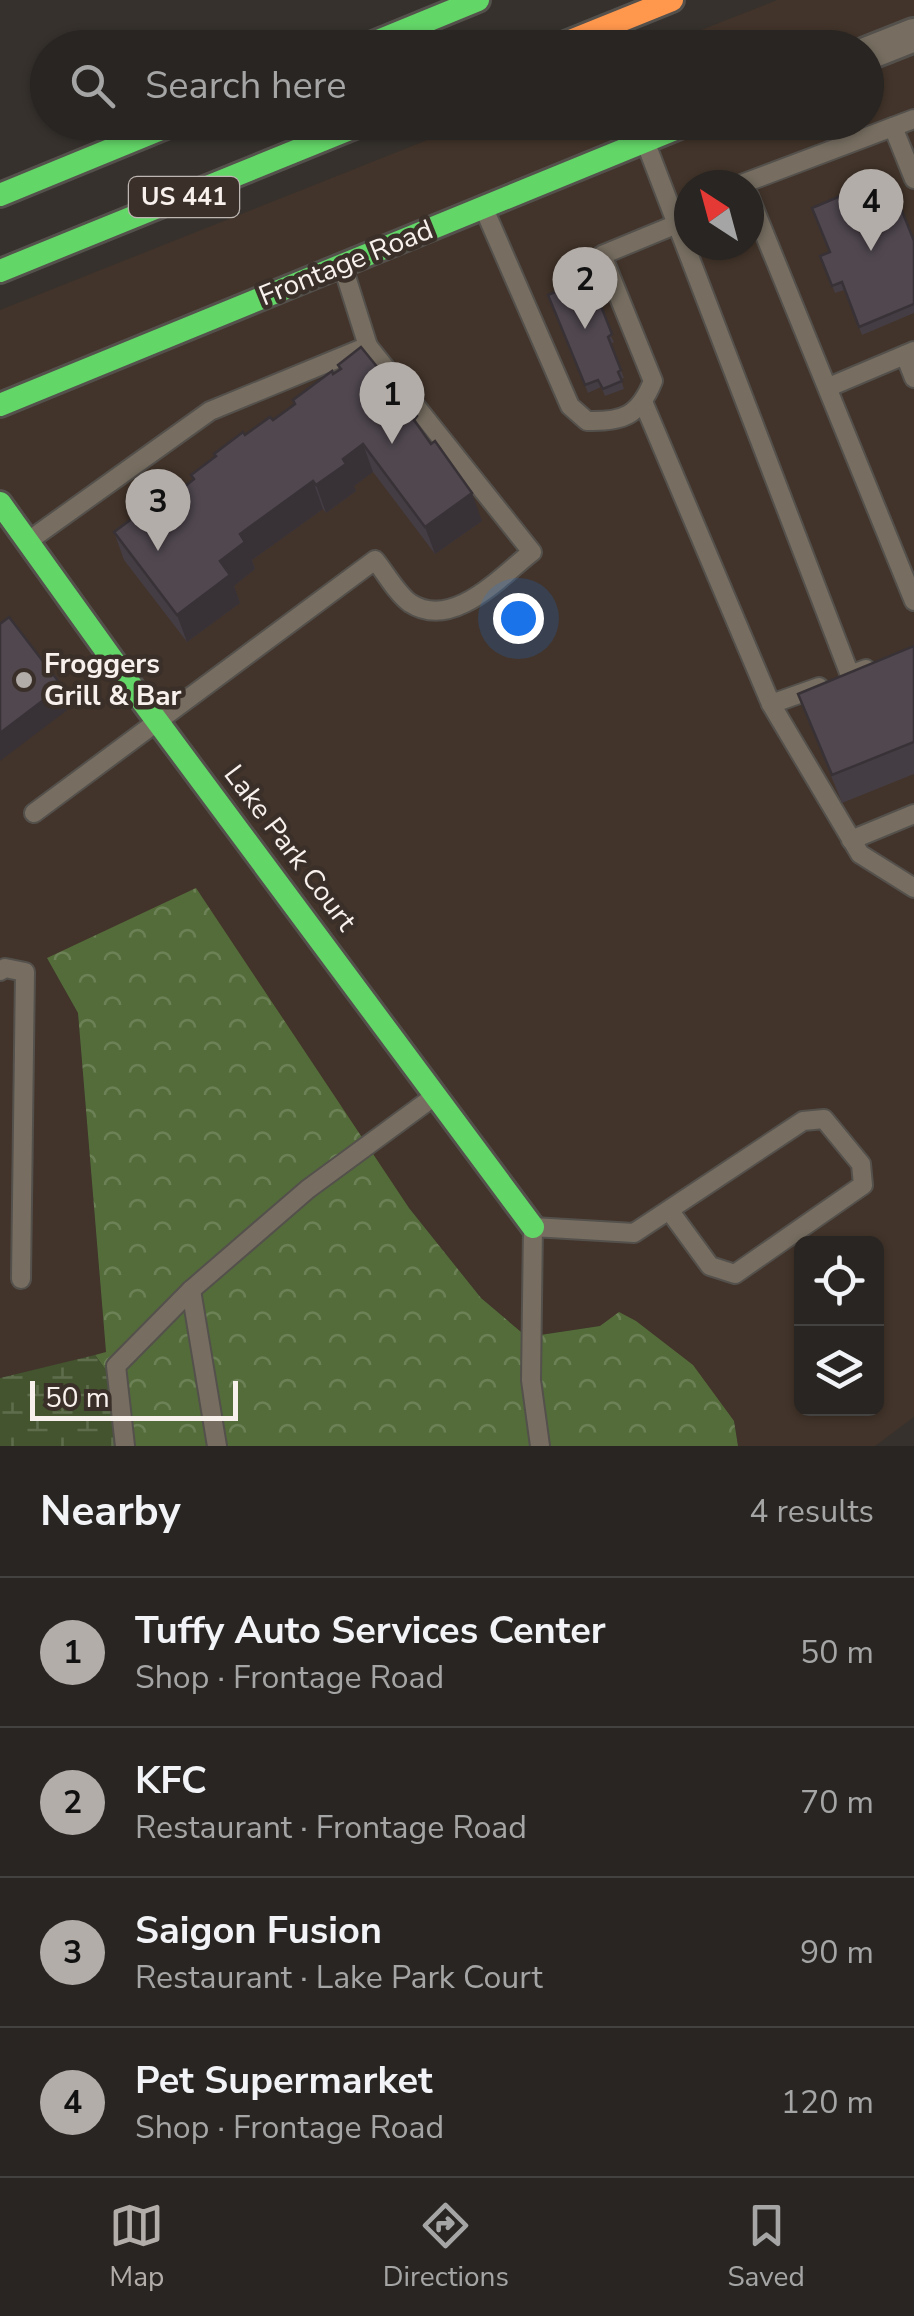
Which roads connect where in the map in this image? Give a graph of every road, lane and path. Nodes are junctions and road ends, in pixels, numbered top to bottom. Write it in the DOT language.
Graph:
graph roads {
  1 [pos="478,0"];
  2 [pos="621,0"];
  3 [pos="672,0"];
  4 [pos="406,30"];
  5 [pos="606,30"];
  6 [pos="617,30"];
  7 [pos="914,35"];
  8 [pos="884,47"];
  9 [pos="914,119"];
  10 [pos="893,127"];
  11 [pos="884,131"];
  12 [pos="134,140"];
  13 [pos="324,140"];
  14 [pos="624,140"];
  15 [pos="645,140"];
  16 [pos="861,140"];
  17 [pos="914,178"];
  18 [pos="764,179"];
  19 [pos="0,195"];
  20 [pos="674,202"];
  21 [pos="483,207"];
  22 [pos="674,216"];
  23 [pos="764,234"];
  24 [pos="696,260"];
  25 [pos="342,264"];
  26 [pos="0,271"];
  27 [pos="368,346"];
  28 [pos="909,353"];
  29 [pos="914,378"];
  30 [pos="830,387"];
  31 [pos="0,404"];
  32 [pos="644,404"];
  33 [pos="0,502"];
  34 [pos="27,542"];
  35 [pos="914,600"];
  36 [pos="882,662"];
  37 [pos="850,675"];
  38 [pos="771,704"];
  39 [pos="157,721"];
  40 [pos="34,813"];
  41 [pos="914,814"];
  42 [pos="851,840"];
  43 [pos="914,888"];
  44 [pos="2,966"];
  45 [pos="436,1094"];
  46 [pos="669,1210"];
  47 [pos="534,1227"];
  48 [pos="21,1280"];
  49 [pos="191,1290"];
  50 [pos="125,1446"];
  51 [pos="217,1446"];
  52 [pos="540,1446"];
  1 -- 4 [label="street"];
  2 -- 5 [label="street"];
  3 -- 6 [label="street"];
  7 -- 8 [label="street"];
  9 -- 10 [label="lane"];
  10 -- 11 [label="lane"];
  10 -- 17 [label="lane"];
  12 -- 19 [label="street, US 441"];
  13 -- 26 [label="street, US 441"];
  14 -- 21 [label="street, Frontage Road"];
  15 -- 20 [label="lane"];
  16 -- 18 [label="lane"];
  21 -- 25 [label="street, Frontage Road"];
  21 -- 32 [label="lane"];
  22 -- 32 [label="lane"];
  23 -- 30 [label="lane"];
  24 -- 37 [label="lane"];
  25 -- 27 [label="lane"];
  25 -- 31 [label="street, Frontage Road"];
  27 -- 34 [label="lane"];
  27 -- 39 [label="lane"];
  28 -- 29 [label="lane"];
  28 -- 30 [label="lane"];
  30 -- 35 [label="lane"];
  32 -- 38 [label="lane"];
  33 -- 34 [label="street, Lake Park Court"];
  34 -- 39 [label="street, Lake Park Court"];
  36 -- 37 [label="lane"];
  37 -- 38 [label="lane"];
  38 -- 42 [label="lane"];
  39 -- 40 [label="lane"];
  39 -- 45 [label="street, Lake Park Court"];
  41 -- 42 [label="lane"];
  42 -- 43 [label="lane"];
  44 -- 48 [label="lane"];
  45 -- 47 [label="street, Lake Park Court"];
  45 -- 49 [label="lane"];
  46 -- 46 [label="lane"];
  46 -- 47 [label="lane"];
  47 -- 52 [label="lane"];
  49 -- 50 [label="lane"];
  49 -- 51 [label="lane"];
}
